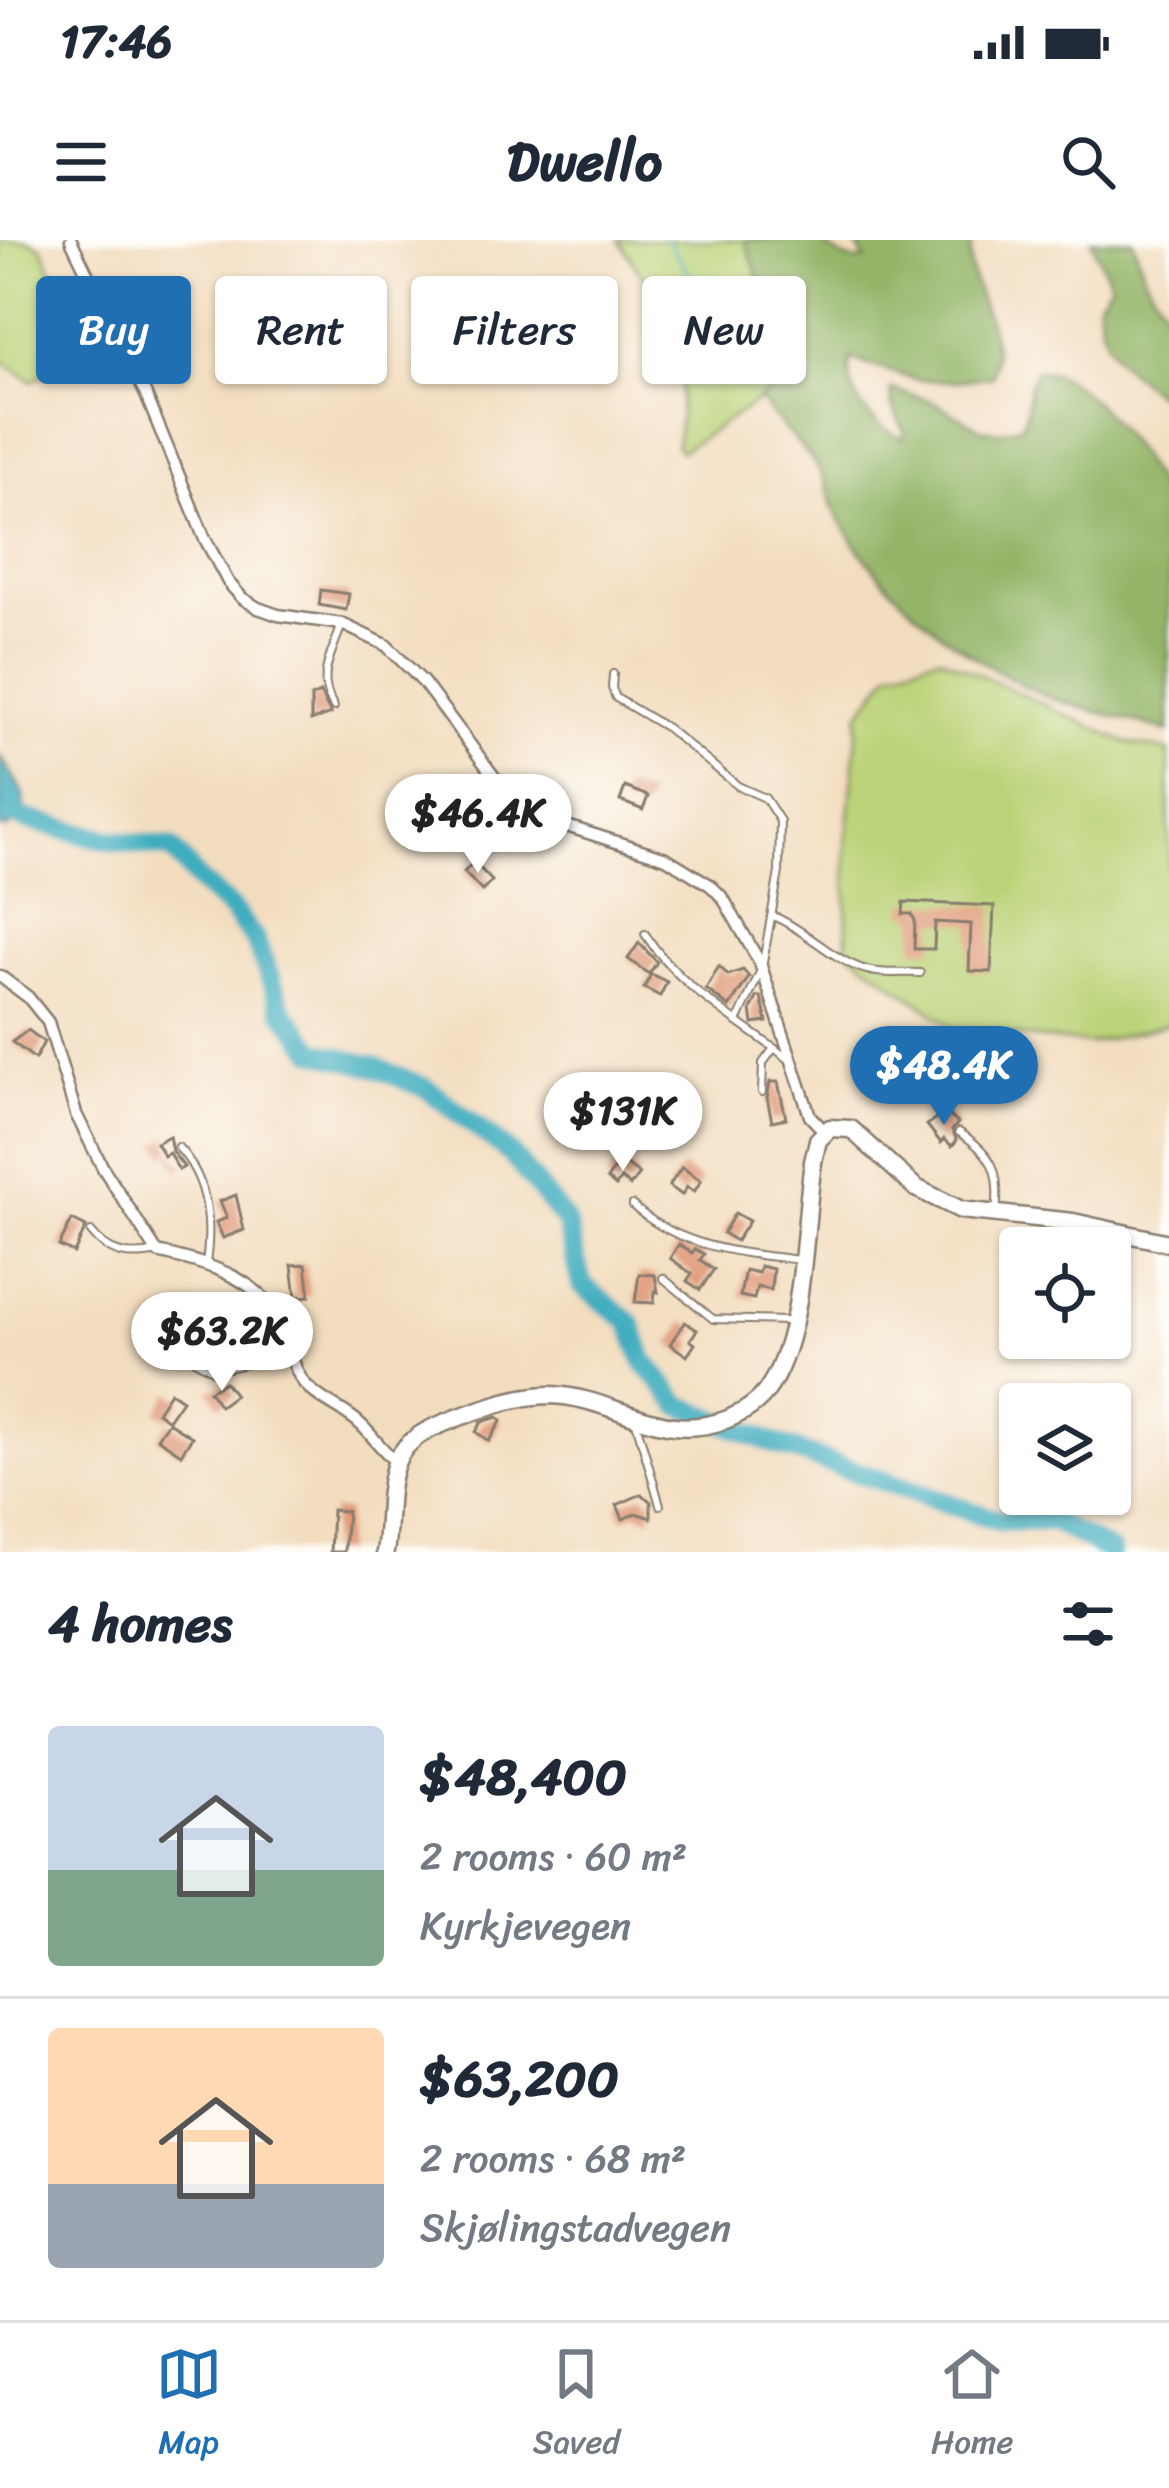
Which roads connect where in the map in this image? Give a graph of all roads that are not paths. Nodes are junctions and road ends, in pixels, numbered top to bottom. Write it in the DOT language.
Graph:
graph roads {
  1 [pos="71,240"];
  2 [pos="342,624"];
  3 [pos="614,674"];
  4 [pos="334,707"];
  5 [pos="772,916"];
  6 [pos="645,934"];
  7 [pos="762,968"];
  8 [pos="920,974"];
  9 [pos="0,976"];
  10 [pos="738,1020"];
  11 [pos="774,1048"];
  12 [pos="792,1063"];
  13 [pos="762,1092"];
  14 [pos="825,1132"];
  15 [pos="959,1132"];
  16 [pos="178,1147"];
  17 [pos="632,1205"];
  18 [pos="996,1215"];
  19 [pos="91,1232"];
  20 [pos="1169,1244"];
  21 [pos="157,1252"];
  22 [pos="801,1260"];
  23 [pos="206,1263"];
  24 [pos="663,1277"];
  25 [pos="792,1322"];
  26 [pos="191,1337"];
  27 [pos="290,1354"];
  28 [pos="635,1419"];
  29 [pos="397,1462"];
  30 [pos="660,1505"];
  31 [pos="386,1552"];
  1 -- 2 [label="street"];
  2 -- 4 [label="lane"];
  2 -- 7 [label="street"];
  3 -- 5 [label="lane"];
  5 -- 7 [label="lane"];
  5 -- 8 [label="lane"];
  6 -- 10 [label="lane"];
  7 -- 10 [label="lane"];
  7 -- 12 [label="street"];
  9 -- 21 [label="street"];
  10 -- 11 [label="lane"];
  11 -- 12 [label="lane"];
  11 -- 13 [label="lane"];
  12 -- 14 [label="street"];
  14 -- 18 [label="main road"];
  14 -- 22 [label="main road"];
  15 -- 18 [label="lane"];
  16 -- 23 [label="lane"];
  17 -- 22 [label="lane"];
  18 -- 20 [label="main road"];
  19 -- 21 [label="lane"];
  21 -- 23 [label="street"];
  22 -- 25 [label="main road"];
  23 -- 27 [label="street"];
  24 -- 25 [label="lane"];
  25 -- 28 [label="main road"];
  26 -- 27 [label="lane"];
  27 -- 29 [label="street"];
  28 -- 29 [label="main road"];
  28 -- 30 [label="lane"];
  29 -- 31 [label="main road"];
}
